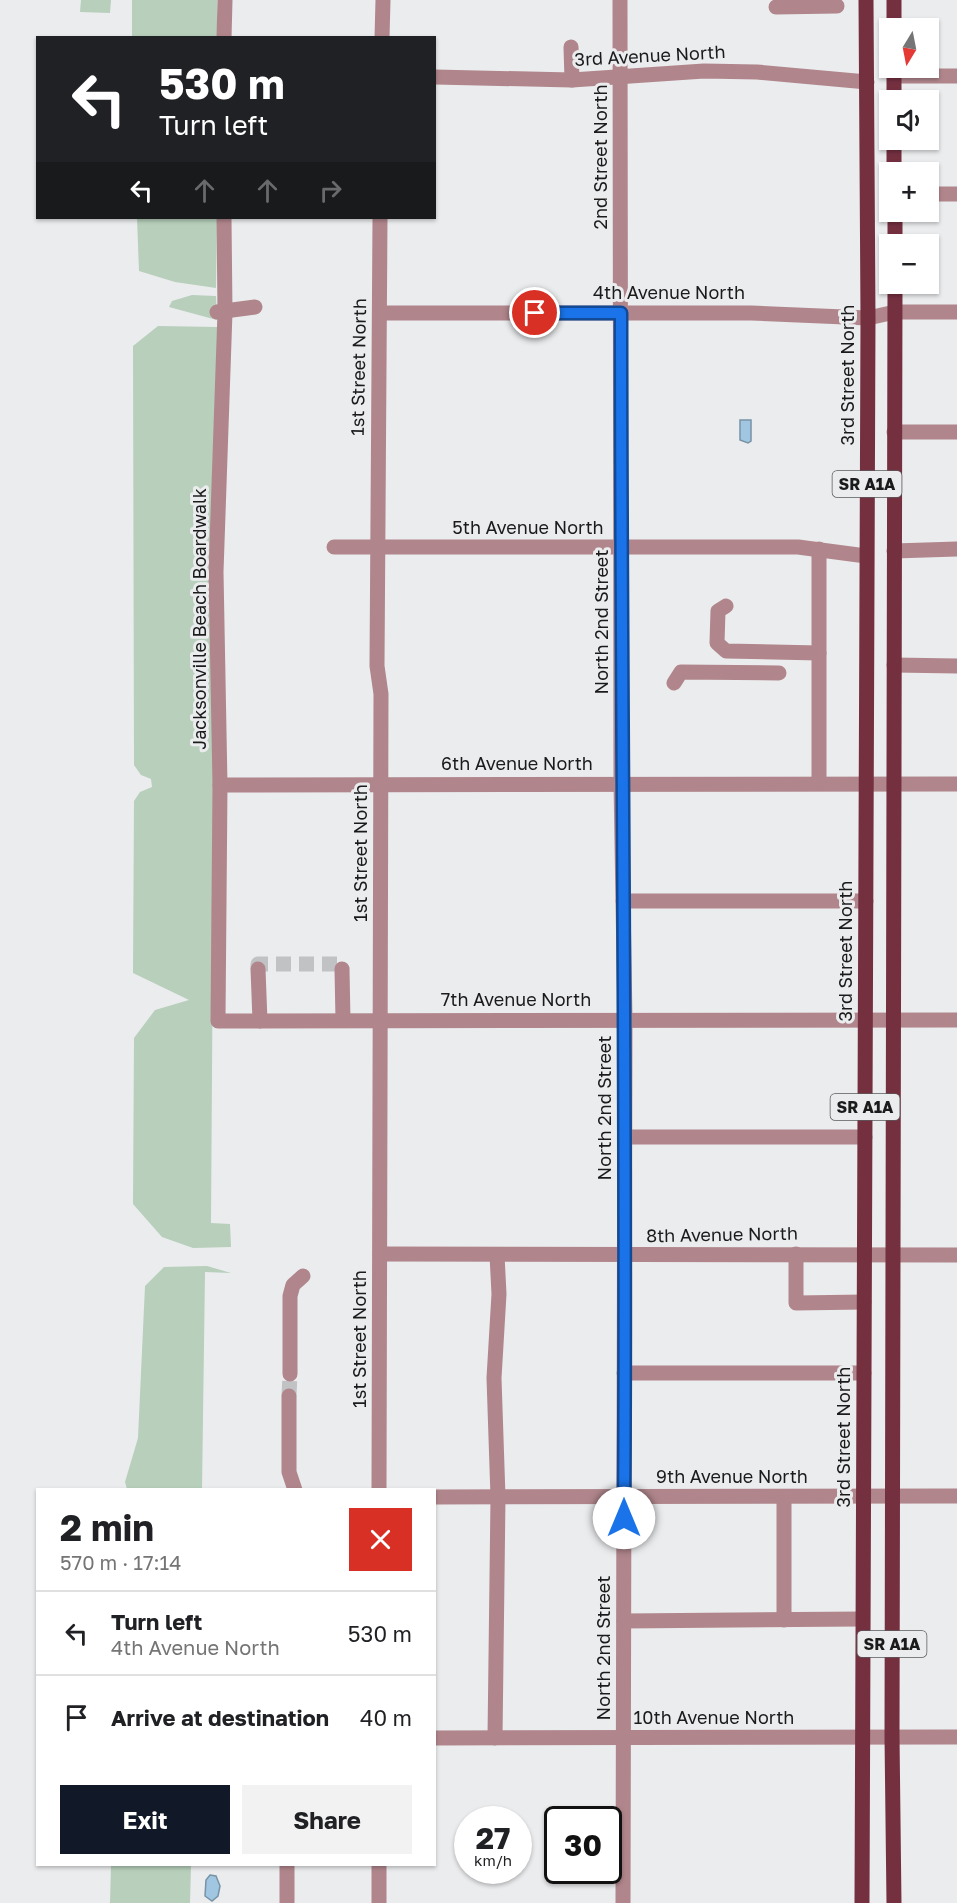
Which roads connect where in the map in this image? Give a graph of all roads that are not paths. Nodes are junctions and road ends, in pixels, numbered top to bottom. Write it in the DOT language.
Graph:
graph roads {
  1 [pos="225,0"];
  2 [pos="383,0"];
  3 [pos="620,0"];
  4 [pos="866,0"];
  5 [pos="894,0"];
  6 [pos="837,6"];
  7 [pos="776,7"];
  8 [pos="894,18"];
  9 [pos="224,36"];
  10 [pos="382,36"];
  11 [pos="571,47"];
  12 [pos="939,75"];
  13 [pos="957,76"];
  14 [pos="436,77"];
  15 [pos="620,77"];
  16 [pos="572,80"];
  17 [pos="867,82"];
  18 [pos="939,194"];
  19 [pos="957,194"];
  20 [pos="224,219"];
  21 [pos="380,219"];
  22 [pos="895,294"];
  23 [pos="255,307"];
  24 [pos="221,312"];
  25 [pos="895,312"];
  26 [pos="957,312"];
  27 [pos="380,313"];
  28 [pos="621,313"];
  29 [pos="868,318"];
  30 [pos="894,432"];
  31 [pos="957,432"];
  32 [pos="334,547"];
  33 [pos="622,547"];
  34 [pos="378,548"];
  35 [pos="819,549"];
  36 [pos="957,549"];
  37 [pos="894,551"];
  38 [pos="866,556"];
  39 [pos="726,606"];
  40 [pos="819,653"];
  41 [pos="894,665"];
  42 [pos="957,666"];
  43 [pos="779,673"];
  44 [pos="674,683"];
  45 [pos="381,783"];
  46 [pos="621,783"];
  47 [pos="819,783"];
  48 [pos="867,783"];
  49 [pos="957,784"];
  50 [pos="220,785"];
  51 [pos="894,785"];
  52 [pos="623,901"];
  53 [pos="866,901"];
  54 [pos="258,969"];
  55 [pos="342,969"];
  56 [pos="380,1019"];
  57 [pos="894,1019"];
  58 [pos="343,1020"];
  59 [pos="625,1020"];
  60 [pos="865,1020"];
  61 [pos="957,1020"];
  62 [pos="218,1021"];
  63 [pos="260,1021"];
  64 [pos="625,1137"];
  65 [pos="865,1137"];
  66 [pos="380,1254"];
  67 [pos="796,1254"];
  68 [pos="864,1254"];
  69 [pos="497,1255"];
  70 [pos="957,1255"];
  71 [pos="624,1256"];
  72 [pos="895,1256"];
  73 [pos="303,1276"];
  74 [pos="864,1302"];
  75 [pos="624,1373"];
  76 [pos="864,1373"];
  77 [pos="290,1374"];
  78 [pos="290,1396"];
  79 [pos="294,1488"];
  80 [pos="379,1488"];
  81 [pos="864,1496"];
  82 [pos="893,1496"];
  83 [pos="957,1496"];
  84 [pos="436,1497"];
  85 [pos="498,1497"];
  86 [pos="624,1497"];
  87 [pos="784,1497"];
  88 [pos="862,1619"];
  89 [pos="784,1620"];
  90 [pos="624,1621"];
  91 [pos="892,1736"];
  92 [pos="623,1737"];
  93 [pos="957,1737"];
  94 [pos="436,1738"];
  95 [pos="495,1738"];
  96 [pos="861,1738"];
  97 [pos="287,1866"];
  98 [pos="380,1866"];
  99 [pos="287,1903"];
  100 [pos="379,1903"];
  101 [pos="623,1903"];
  102 [pos="862,1903"];
  103 [pos="894,1903"];
  1 -- 9 [label="street"];
  2 -- 10 [label="street"];
  3 -- 15 [label="street, 2nd Street North"];
  4 -- 17 [label="main road, 3rd Street North / SR A1A"];
  5 -- 8 [label="main road"];
  6 -- 7 [label="street"];
  11 -- 16 [label="street"];
  12 -- 13 [label="street"];
  14 -- 16 [label="street, 3rd Avenue North"];
  15 -- 16 [label="street, 3rd Avenue North"];
  15 -- 17 [label="street, 3rd Avenue North"];
  15 -- 28 [label="street, 2nd Street North"];
  17 -- 29 [label="main road, 3rd Street North / SR A1A"];
  18 -- 19 [label="street"];
  20 -- 24 [label="street, Jacksonville Beach Boardwalk"];
  21 -- 27 [label="street, 1st Street North"];
  22 -- 25 [label="main road, SR A1A"];
  23 -- 24 [label="street"];
  24 -- 50 [label="street, Jacksonville Beach Boardwalk"];
  25 -- 26 [label="street, 4th Avenue North"];
  25 -- 29 [label="street, 4th Avenue North"];
  25 -- 30 [label="main road, SR A1A"];
  27 -- 28 [label="street, 4th Avenue North"];
  27 -- 34 [label="street, 1st Street North"];
  28 -- 29 [label="street, 4th Avenue North"];
  28 -- 33 [label="street, North 2nd Street"];
  29 -- 38 [label="main road, 3rd Street North / SR A1A"];
  30 -- 31 [label="street"];
  30 -- 37 [label="main road, SR A1A"];
  32 -- 34 [label="street, 5th Avenue North"];
  33 -- 34 [label="street, 5th Avenue North"];
  33 -- 35 [label="street, 5th Avenue North"];
  33 -- 46 [label="street, North 2nd Street"];
  34 -- 45 [label="street, 1st Street North"];
  35 -- 38 [label="street, 5th Avenue North"];
  35 -- 40 [label="street"];
  36 -- 37 [label="street"];
  37 -- 41 [label="main road, SR A1A"];
  38 -- 48 [label="main road, 3rd Street North / SR A1A"];
  39 -- 40 [label="street"];
  40 -- 47 [label="street"];
  41 -- 42 [label="street"];
  41 -- 51 [label="main road, SR A1A"];
  43 -- 44 [label="street"];
  45 -- 46 [label="street, 6th Avenue North"];
  45 -- 50 [label="street, 6th Avenue North"];
  45 -- 56 [label="street, 1st Street North"];
  46 -- 47 [label="street, 6th Avenue North"];
  46 -- 52 [label="street, North 2nd Street"];
  47 -- 48 [label="street, 6th Avenue North"];
  48 -- 51 [label="street, 6th Avenue North"];
  48 -- 53 [label="main road, 3rd Street North / SR A1A"];
  49 -- 51 [label="street, 6th Avenue North"];
  50 -- 62 [label="street, Jacksonville Beach Boardwalk"];
  51 -- 57 [label="main road, SR A1A"];
  52 -- 53 [label="street"];
  52 -- 59 [label="street, North 2nd Street"];
  53 -- 60 [label="main road, 3rd Street North / SR A1A"];
  54 -- 63 [label="street"];
  55 -- 58 [label="street"];
  56 -- 58 [label="street, 7th Avenue North"];
  56 -- 59 [label="street, 7th Avenue North"];
  56 -- 66 [label="street, 1st Street North"];
  57 -- 60 [label="street, 7th Avenue North"];
  57 -- 61 [label="street, 7th Avenue North"];
  57 -- 72 [label="main road, SR A1A"];
  58 -- 63 [label="street, 7th Avenue North"];
  59 -- 60 [label="street, 7th Avenue North"];
  59 -- 64 [label="street, North 2nd Street"];
  60 -- 65 [label="main road, 3rd Street North / SR A1A"];
  62 -- 63 [label="street, 7th Avenue North"];
  64 -- 65 [label="street"];
  64 -- 71 [label="street, North 2nd Street"];
  65 -- 68 [label="main road, 3rd Street North / SR A1A"];
  66 -- 69 [label="street, 8th Avenue North"];
  66 -- 80 [label="street, 1st Street North"];
  67 -- 68 [label="street, 8th Avenue North"];
  67 -- 71 [label="street, 8th Avenue North"];
  67 -- 74 [label="street"];
  68 -- 72 [label="street, 8th Avenue North"];
  68 -- 74 [label="main road, 3rd Street North / SR A1A"];
  69 -- 71 [label="street, 8th Avenue North"];
  69 -- 85 [label="street"];
  70 -- 72 [label="street, 8th Avenue North"];
  71 -- 75 [label="street, North 2nd Street"];
  72 -- 82 [label="main road, SR A1A"];
  73 -- 77 [label="street"];
  74 -- 76 [label="main road, 3rd Street North / SR A1A"];
  75 -- 76 [label="street"];
  75 -- 86 [label="street, North 2nd Street"];
  76 -- 81 [label="main road, 3rd Street North / SR A1A"];
  78 -- 79 [label="street"];
  81 -- 82 [label="street, 9th Avenue North"];
  81 -- 87 [label="street, 9th Avenue North"];
  81 -- 88 [label="main road, 3rd Street North / SR A1A"];
  82 -- 83 [label="street, 9th Avenue North"];
  82 -- 91 [label="main road, SR A1A"];
  84 -- 85 [label="street, 9th Avenue North"];
  85 -- 86 [label="street, 9th Avenue North"];
  85 -- 95 [label="street"];
  86 -- 87 [label="street, 9th Avenue North"];
  86 -- 90 [label="street, North 2nd Street"];
  87 -- 89 [label="street"];
  88 -- 89 [label="street"];
  88 -- 96 [label="main road, 3rd Street North / SR A1A"];
  89 -- 90 [label="street"];
  90 -- 92 [label="street, North 2nd Street"];
  91 -- 93 [label="street, 10th Avenue North"];
  91 -- 96 [label="street, 10th Avenue North"];
  91 -- 103 [label="main road, SR A1A"];
  92 -- 95 [label="street, 10th Avenue North"];
  92 -- 96 [label="street, 10th Avenue North"];
  92 -- 101 [label="street, North 2nd Street"];
  94 -- 95 [label="street, 10th Avenue North"];
  96 -- 102 [label="main road, 3rd Street North / SR A1A"];
  97 -- 99 [label="street"];
  98 -- 100 [label="street"];
}
